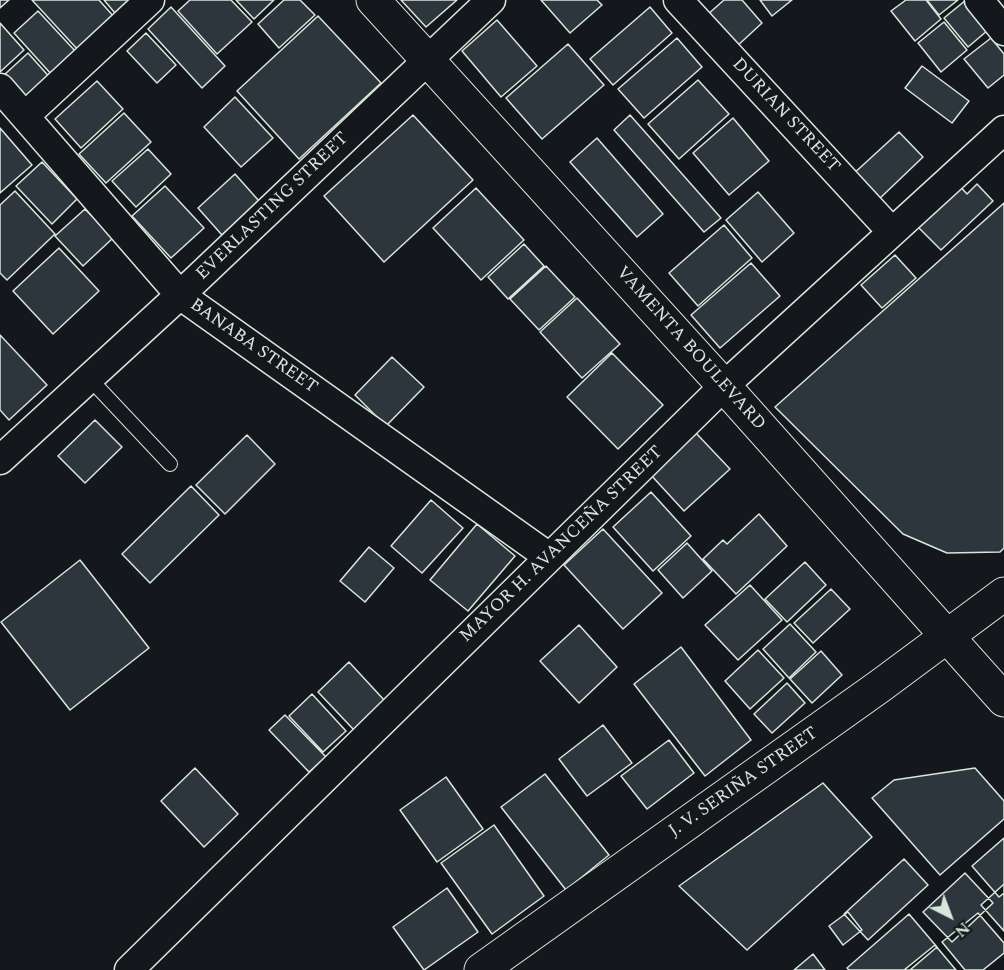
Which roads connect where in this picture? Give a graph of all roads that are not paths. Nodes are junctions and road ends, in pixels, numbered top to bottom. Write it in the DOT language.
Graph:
graph roads {
  1 [pos="150,0"];
  2 [pos="373,0"];
  3 [pos="491,0"];
  4 [pos="678,0"];
  5 [pos="979,0"];
  6 [pos="1004,31"];
  7 [pos="427,60"];
  8 [pos="0,88"];
  9 [pos="25,116"];
  10 [pos="1004,130"];
  11 [pos="892,232"];
  12 [pos="180,296"];
  13 [pos="90,379"];
  14 [pos="724,386"];
  15 [pos="0,460"];
  16 [pos="170,464"];
  17 [pos="549,557"];
  18 [pos="1004,594"];
  19 [pos="948,636"];
  20 [pos="1004,700"];
  21 [pos="129,970"];
  22 [pos="482,970"];
  1 -- 9 [label="street"];
  2 -- 7 [label="main road, VAMENTA BOULEVARD"];
  3 -- 7 [label="street, EVERLASTING STREET"];
  4 -- 11 [label="street, DURIAN STREET"];
  5 -- 6 [label="street"];
  7 -- 12 [label="street, EVERLASTING STREET"];
  7 -- 14 [label="main road, VAMENTA BOULEVARD"];
  8 -- 9 [label="street, BANABA STREET"];
  9 -- 12 [label="street, BANABA STREET"];
  10 -- 11 [label="street, MAYOR H. AVANCEÑA STREET"];
  11 -- 14 [label="street, MAYOR H. AVANCEÑA STREET"];
  12 -- 13 [label="street, EVERLASTING STREET"];
  12 -- 17 [label="street, BANABA STREET"];
  13 -- 15 [label="street, EVERLASTING STREET"];
  13 -- 16 [label="lane"];
  14 -- 17 [label="street, MAYOR H. AVANCEÑA STREET"];
  14 -- 19 [label="main road, VAMENTA BOULEVARD"];
  17 -- 21 [label="street, MAYOR H. AVANCEÑA STREET"];
  18 -- 19 [label="main road, J. V. SERIÑA STREET"];
  19 -- 20 [label="main road, VAMENTA BOULEVARD"];
  19 -- 22 [label="main road, J. V. SERIÑA STREET"];
}
